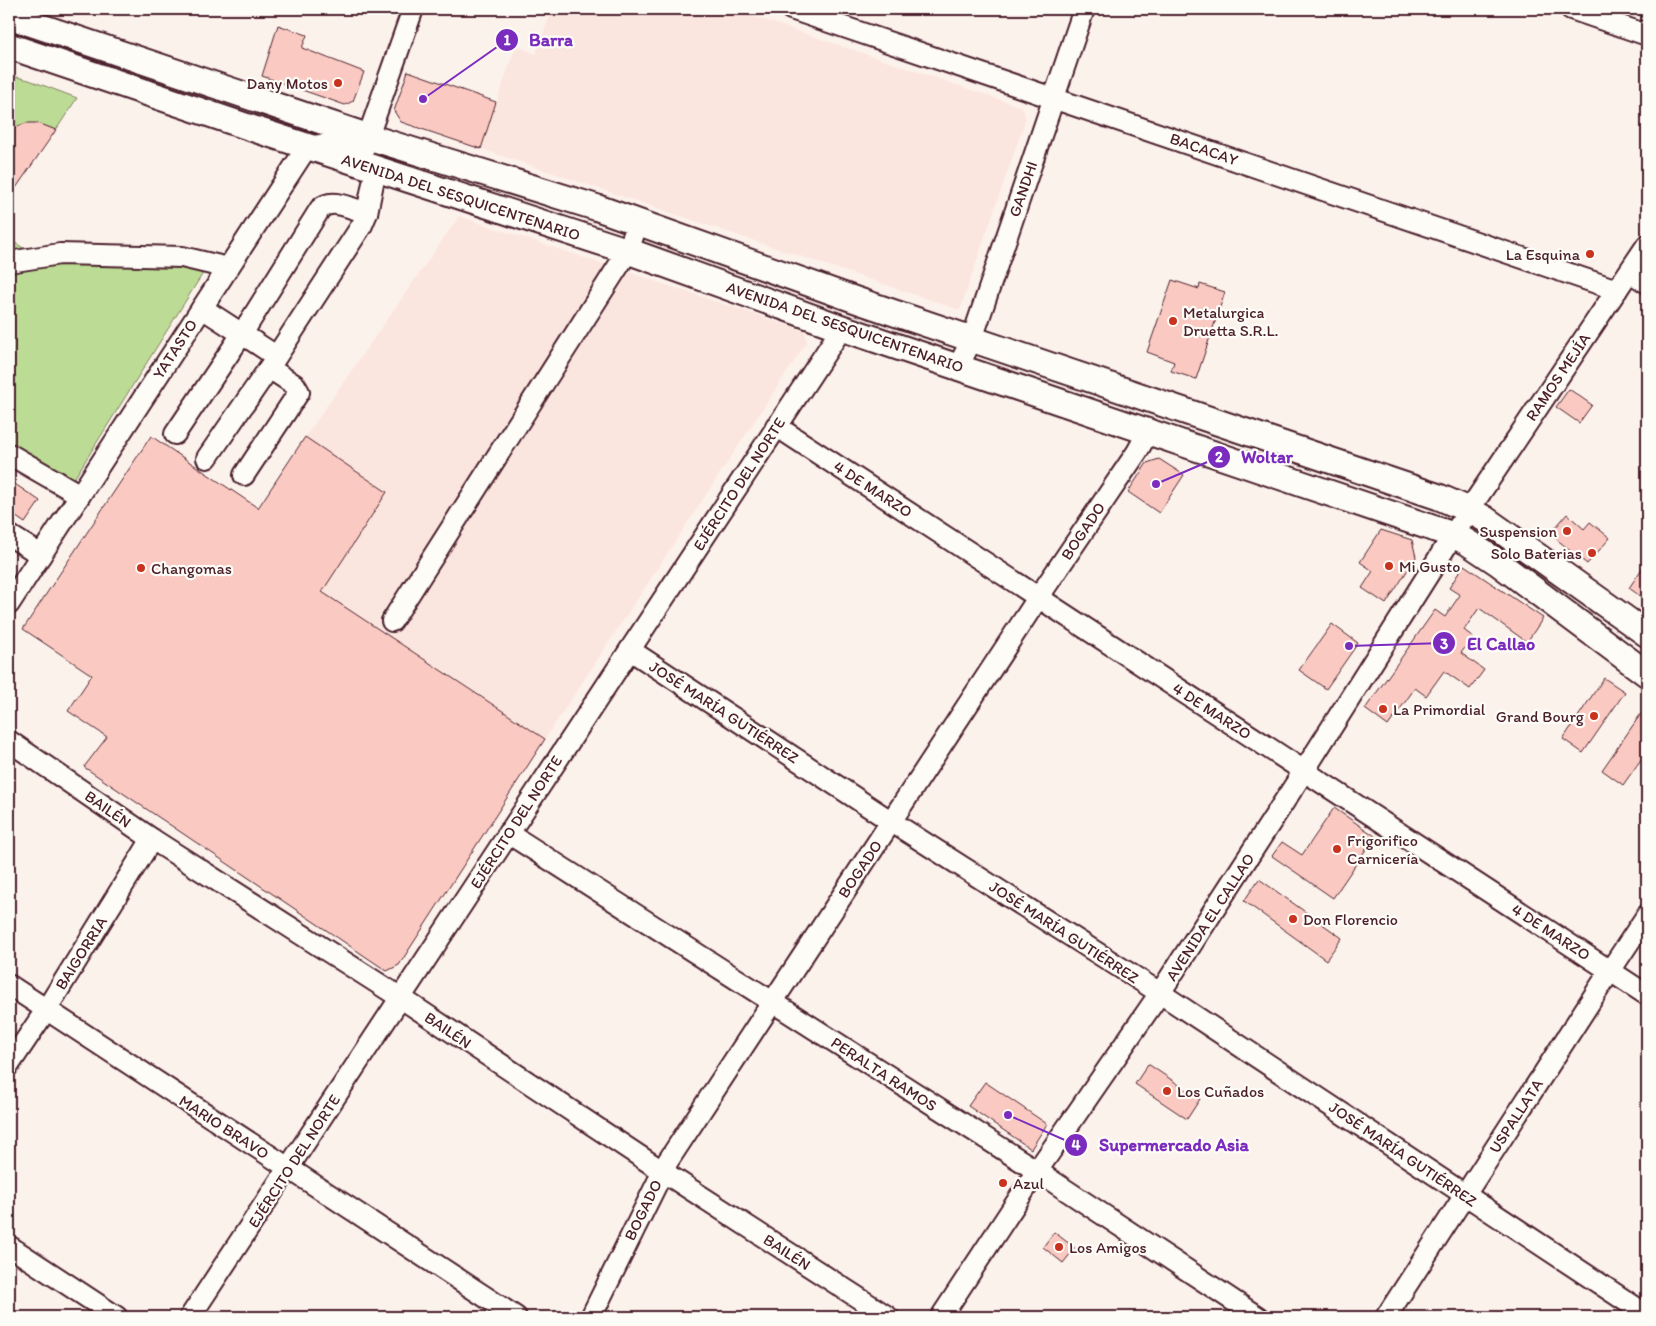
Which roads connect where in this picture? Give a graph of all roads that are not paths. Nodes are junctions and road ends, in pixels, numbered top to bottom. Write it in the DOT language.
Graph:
graph roads {
  1 [pos="413,9"];
  2 [pos="791,9"];
  3 [pos="1084,9"];
  4 [pos="1571,9"];
  5 [pos="9,16"];
  6 [pos="1647,35"];
  7 [pos="9,46"];
  8 [pos="1054,98"];
  9 [pos="369,136"];
  10 [pos="307,147"];
  11 [pos="367,165"];
  12 [pos="367,213"];
  13 [pos="638,222"];
  14 [pos="1647,244"];
  15 [pos="628,251"];
  16 [pos="9,262"];
  17 [pos="228,268"];
  18 [pos="1630,272"];
  19 [pos="1647,283"];
  20 [pos="1617,290"];
  21 [pos="202,308"];
  22 [pos="842,328"];
  23 [pos="242,334"];
  24 [pos="972,339"];
  25 [pos="272,362"];
  26 [pos="958,367"];
  27 [pos="776,426"];
  28 [pos="1148,432"];
  29 [pos="176,434"];
  30 [pos="9,454"];
  31 [pos="208,458"];
  32 [pos="244,475"];
  33 [pos="80,495"];
  34 [pos="1469,510"];
  35 [pos="9,535"];
  36 [pos="1453,535"];
  37 [pos="41,555"];
  38 [pos="1038,598"];
  39 [pos="9,604"];
  40 [pos="392,621"];
  41 [pos="1647,634"];
  42 [pos="630,650"];
  43 [pos="1647,674"];
  44 [pos="9,741"];
  45 [pos="1304,771"];
  46 [pos="892,822"];
  47 [pos="508,833"];
  48 [pos="152,839"];
  49 [pos="1647,915"];
  50 [pos="1610,970"];
  51 [pos="9,985"];
  52 [pos="1160,993"];
  53 [pos="1647,995"];
  54 [pos="401,998"];
  55 [pos="772,1002"];
  56 [pos="46,1010"];
  57 [pos="9,1065"];
  58 [pos="288,1170"];
  59 [pos="662,1171"];
  60 [pos="1037,1171"];
  61 [pos="1465,1195"];
  62 [pos="9,1246"];
  63 [pos="1647,1315"];
  64 [pos="117,1317"];
  65 [pos="190,1317"];
  66 [pos="516,1317"];
  67 [pos="591,1317"];
  68 [pos="888,1317"];
  69 [pos="941,1317"];
  70 [pos="1258,1317"];
  71 [pos="1386,1317"];
  1 -- 9 [label="street"];
  2 -- 8 [label="street, BACACAY"];
  3 -- 8 [label="street, GANDHI"];
  4 -- 6 [label="street"];
  5 -- 9 [label="main road, AVENIDA DEL SESQUICENTENARIO"];
  7 -- 10 [label="main road, AVENIDA DEL SESQUICENTENARIO"];
  8 -- 20 [label="street, BACACAY"];
  8 -- 24 [label="street, GANDHI"];
  9 -- 10 [label="street"];
  9 -- 11 [label="street"];
  9 -- 13 [label="main road, AVENIDA DEL SESQUICENTENARIO"];
  10 -- 11 [label="main road, AVENIDA DEL SESQUICENTENARIO"];
  10 -- 17 [label="street, YATASTO"];
  11 -- 12 [label="street"];
  11 -- 15 [label="main road, AVENIDA DEL SESQUICENTENARIO"];
  12 -- 23 [label="street"];
  12 -- 25 [label="street"];
  13 -- 15 [label="street"];
  13 -- 24 [label="main road, AVENIDA DEL SESQUICENTENARIO"];
  14 -- 18 [label="street, RAMOS MEJÍA"];
  15 -- 22 [label="main road, AVENIDA DEL SESQUICENTENARIO"];
  15 -- 40 [label="street"];
  16 -- 17 [label="street"];
  17 -- 21 [label="street, YATASTO"];
  18 -- 19 [label="street"];
  18 -- 20 [label="street, RAMOS MEJÍA"];
  20 -- 34 [label="street, RAMOS MEJÍA"];
  21 -- 23 [label="street"];
  21 -- 33 [label="street, YATASTO"];
  22 -- 26 [label="main road, AVENIDA DEL SESQUICENTENARIO"];
  22 -- 27 [label="street, EJÉRCITO DEL NORTE"];
  23 -- 25 [label="street"];
  23 -- 29 [label="street"];
  24 -- 26 [label="street, GANDHI"];
  24 -- 34 [label="main road, AVENIDA DEL SESQUICENTENARIO"];
  25 -- 31 [label="street"];
  25 -- 32 [label="street"];
  26 -- 28 [label="main road, AVENIDA DEL SESQUICENTENARIO"];
  27 -- 38 [label="street, 4 DE MARZO"];
  27 -- 42 [label="street, EJÉRCITO DEL NORTE"];
  28 -- 36 [label="main road, AVENIDA DEL SESQUICENTENARIO"];
  28 -- 38 [label="street, BOGADO"];
  30 -- 33 [label="street"];
  33 -- 37 [label="street, YATASTO"];
  34 -- 36 [label="street, AVENIDA EL CALLAO"];
  34 -- 41 [label="main road, AVENIDA DEL SESQUICENTENARIO"];
  35 -- 37 [label="street"];
  36 -- 43 [label="main road, AVENIDA DEL SESQUICENTENARIO"];
  36 -- 45 [label="street, AVENIDA EL CALLAO"];
  37 -- 39 [label="street, YATASTO"];
  38 -- 45 [label="street, 4 DE MARZO"];
  38 -- 46 [label="street, BOGADO"];
  42 -- 46 [label="street, JOSÉ MARÍA GUTIÉRREZ"];
  42 -- 47 [label="street, EJÉRCITO DEL NORTE"];
  44 -- 48 [label="street, BAILÉN"];
  45 -- 50 [label="street, 4 DE MARZO"];
  45 -- 52 [label="street, AVENIDA EL CALLAO"];
  46 -- 52 [label="street, JOSÉ MARÍA GUTIÉRREZ"];
  46 -- 55 [label="street, BOGADO"];
  47 -- 54 [label="street, EJÉRCITO DEL NORTE"];
  47 -- 55 [label="street, PERALTA RAMOS"];
  48 -- 54 [label="street, BAILÉN"];
  48 -- 56 [label="street, BAIGORRIA"];
  49 -- 50 [label="street, USPALLATA"];
  50 -- 53 [label="street, 4 DE MARZO"];
  50 -- 61 [label="street, USPALLATA"];
  51 -- 56 [label="street, MARIO BRAVO"];
  52 -- 60 [label="street, AVENIDA EL CALLAO"];
  52 -- 61 [label="street, JOSÉ MARÍA GUTIÉRREZ"];
  54 -- 58 [label="street, EJÉRCITO DEL NORTE"];
  54 -- 59 [label="street, BAILÉN"];
  55 -- 59 [label="street, BOGADO"];
  55 -- 60 [label="street, PERALTA RAMOS"];
  56 -- 57 [label="street, BAIGORRIA"];
  56 -- 58 [label="street, MARIO BRAVO"];
  58 -- 65 [label="street, EJÉRCITO DEL NORTE"];
  58 -- 66 [label="street, MARIO BRAVO"];
  59 -- 67 [label="street, BOGADO"];
  59 -- 68 [label="street, BAILÉN"];
  60 -- 69 [label="street, AVENIDA EL CALLAO"];
  60 -- 70 [label="street, PERALTA RAMOS"];
  61 -- 63 [label="street, JOSÉ MARÍA GUTIÉRREZ"];
  61 -- 71 [label="street, USPALLATA"];
  62 -- 64 [label="street"];
}
